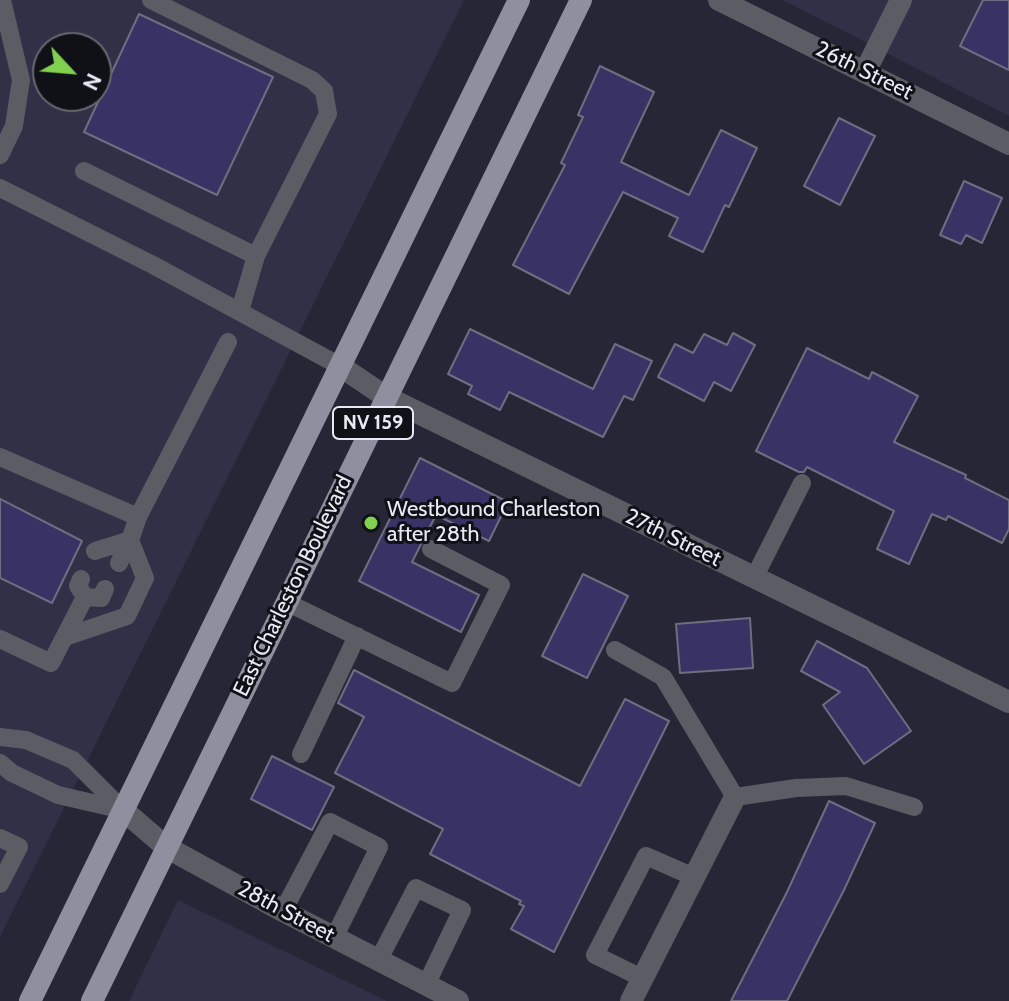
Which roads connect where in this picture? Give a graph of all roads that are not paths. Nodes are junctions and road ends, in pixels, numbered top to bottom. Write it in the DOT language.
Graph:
graph roads {
  1 [pos="2,0"];
  2 [pos="151,0"];
  3 [pos="519,0"];
  4 [pos="581,0"];
  5 [pos="719,0"];
  6 [pos="901,0"];
  7 [pos="865,72"];
  8 [pos="1009,144"];
  9 [pos="0,155"];
  10 [pos="84,171"];
  11 [pos="0,188"];
  12 [pos="256,256"];
  13 [pos="240,311"];
  14 [pos="228,342"];
  15 [pos="340,366"];
  16 [pos="386,397"];
  17 [pos="0,457"];
  18 [pos="802,483"];
  19 [pos="138,517"];
  20 [pos="130,540"];
  21 [pos="431,549"];
  22 [pos="95,551"];
  23 [pos="119,563"];
  24 [pos="754,578"];
  25 [pos="105,589"];
  26 [pos="286,602"];
  27 [pos="357,636"];
  28 [pos="65,637"];
  29 [pos="0,639"];
  30 [pos="615,650"];
  31 [pos="1009,702"];
  32 [pos="0,737"];
  33 [pos="301,754"];
  34 [pos="0,763"];
  35 [pos="735,797"];
  36 [pos="914,807"];
  37 [pos="123,810"];
  38 [pos="0,838"];
  39 [pos="166,847"];
  40 [pos="694,877"];
  41 [pos="0,884"];
  42 [pos="283,911"];
  43 [pos="334,938"];
  44 [pos="378,961"];
  45 [pos="642,978"];
  46 [pos="426,985"];
  47 [pos="30,1001"];
  48 [pos="92,1001"];
  49 [pos="458,1001"];
  50 [pos="631,1001"];
  1 -- 9 [label="lane"];
  2 -- 12 [label="lane"];
  3 -- 15 [label="main road, NV 159"];
  4 -- 16 [label="main road, East Charleston Boulevard / NV 159"];
  5 -- 7 [label="street, 26th Street"];
  6 -- 7 [label="street"];
  7 -- 8 [label="street, 26th Street"];
  10 -- 12 [label="lane"];
  11 -- 13 [label="lane"];
  12 -- 13 [label="lane"];
  13 -- 15 [label="lane"];
  14 -- 19 [label="lane"];
  15 -- 16 [label="street, 27th Street"];
  15 -- 37 [label="main road, NV 159"];
  16 -- 24 [label="street, 27th Street"];
  16 -- 26 [label="main road, East Charleston Boulevard / NV 159"];
  17 -- 19 [label="lane"];
  18 -- 24 [label="lane"];
  19 -- 20 [label="lane"];
  20 -- 22 [label="lane"];
  20 -- 23 [label="lane"];
  20 -- 28 [label="lane"];
  21 -- 27 [label="lane"];
  24 -- 31 [label="street, 27th Street"];
  25 -- 28 [label="lane"];
  26 -- 27 [label="lane"];
  26 -- 39 [label="main road, East Charleston Boulevard / NV 159"];
  27 -- 33 [label="lane"];
  28 -- 29 [label="lane"];
  30 -- 35 [label="lane"];
  32 -- 37 [label="lane"];
  34 -- 37 [label="lane"];
  35 -- 36 [label="lane"];
  35 -- 40 [label="street"];
  37 -- 39 [label="street, 28th Street"];
  37 -- 47 [label="main road, NV 159"];
  38 -- 41 [label="lane"];
  39 -- 42 [label="street, 28th Street"];
  39 -- 48 [label="main road, East Charleston Boulevard / NV 159"];
  40 -- 45 [label="street"];
  40 -- 45 [label="lane"];
  42 -- 43 [label="street, 28th Street"];
  42 -- 43 [label="lane"];
  43 -- 44 [label="street, 28th Street"];
  44 -- 46 [label="street, 28th Street"];
  44 -- 46 [label="lane"];
  45 -- 50 [label="street"];
  46 -- 49 [label="street, 28th Street"];
}
